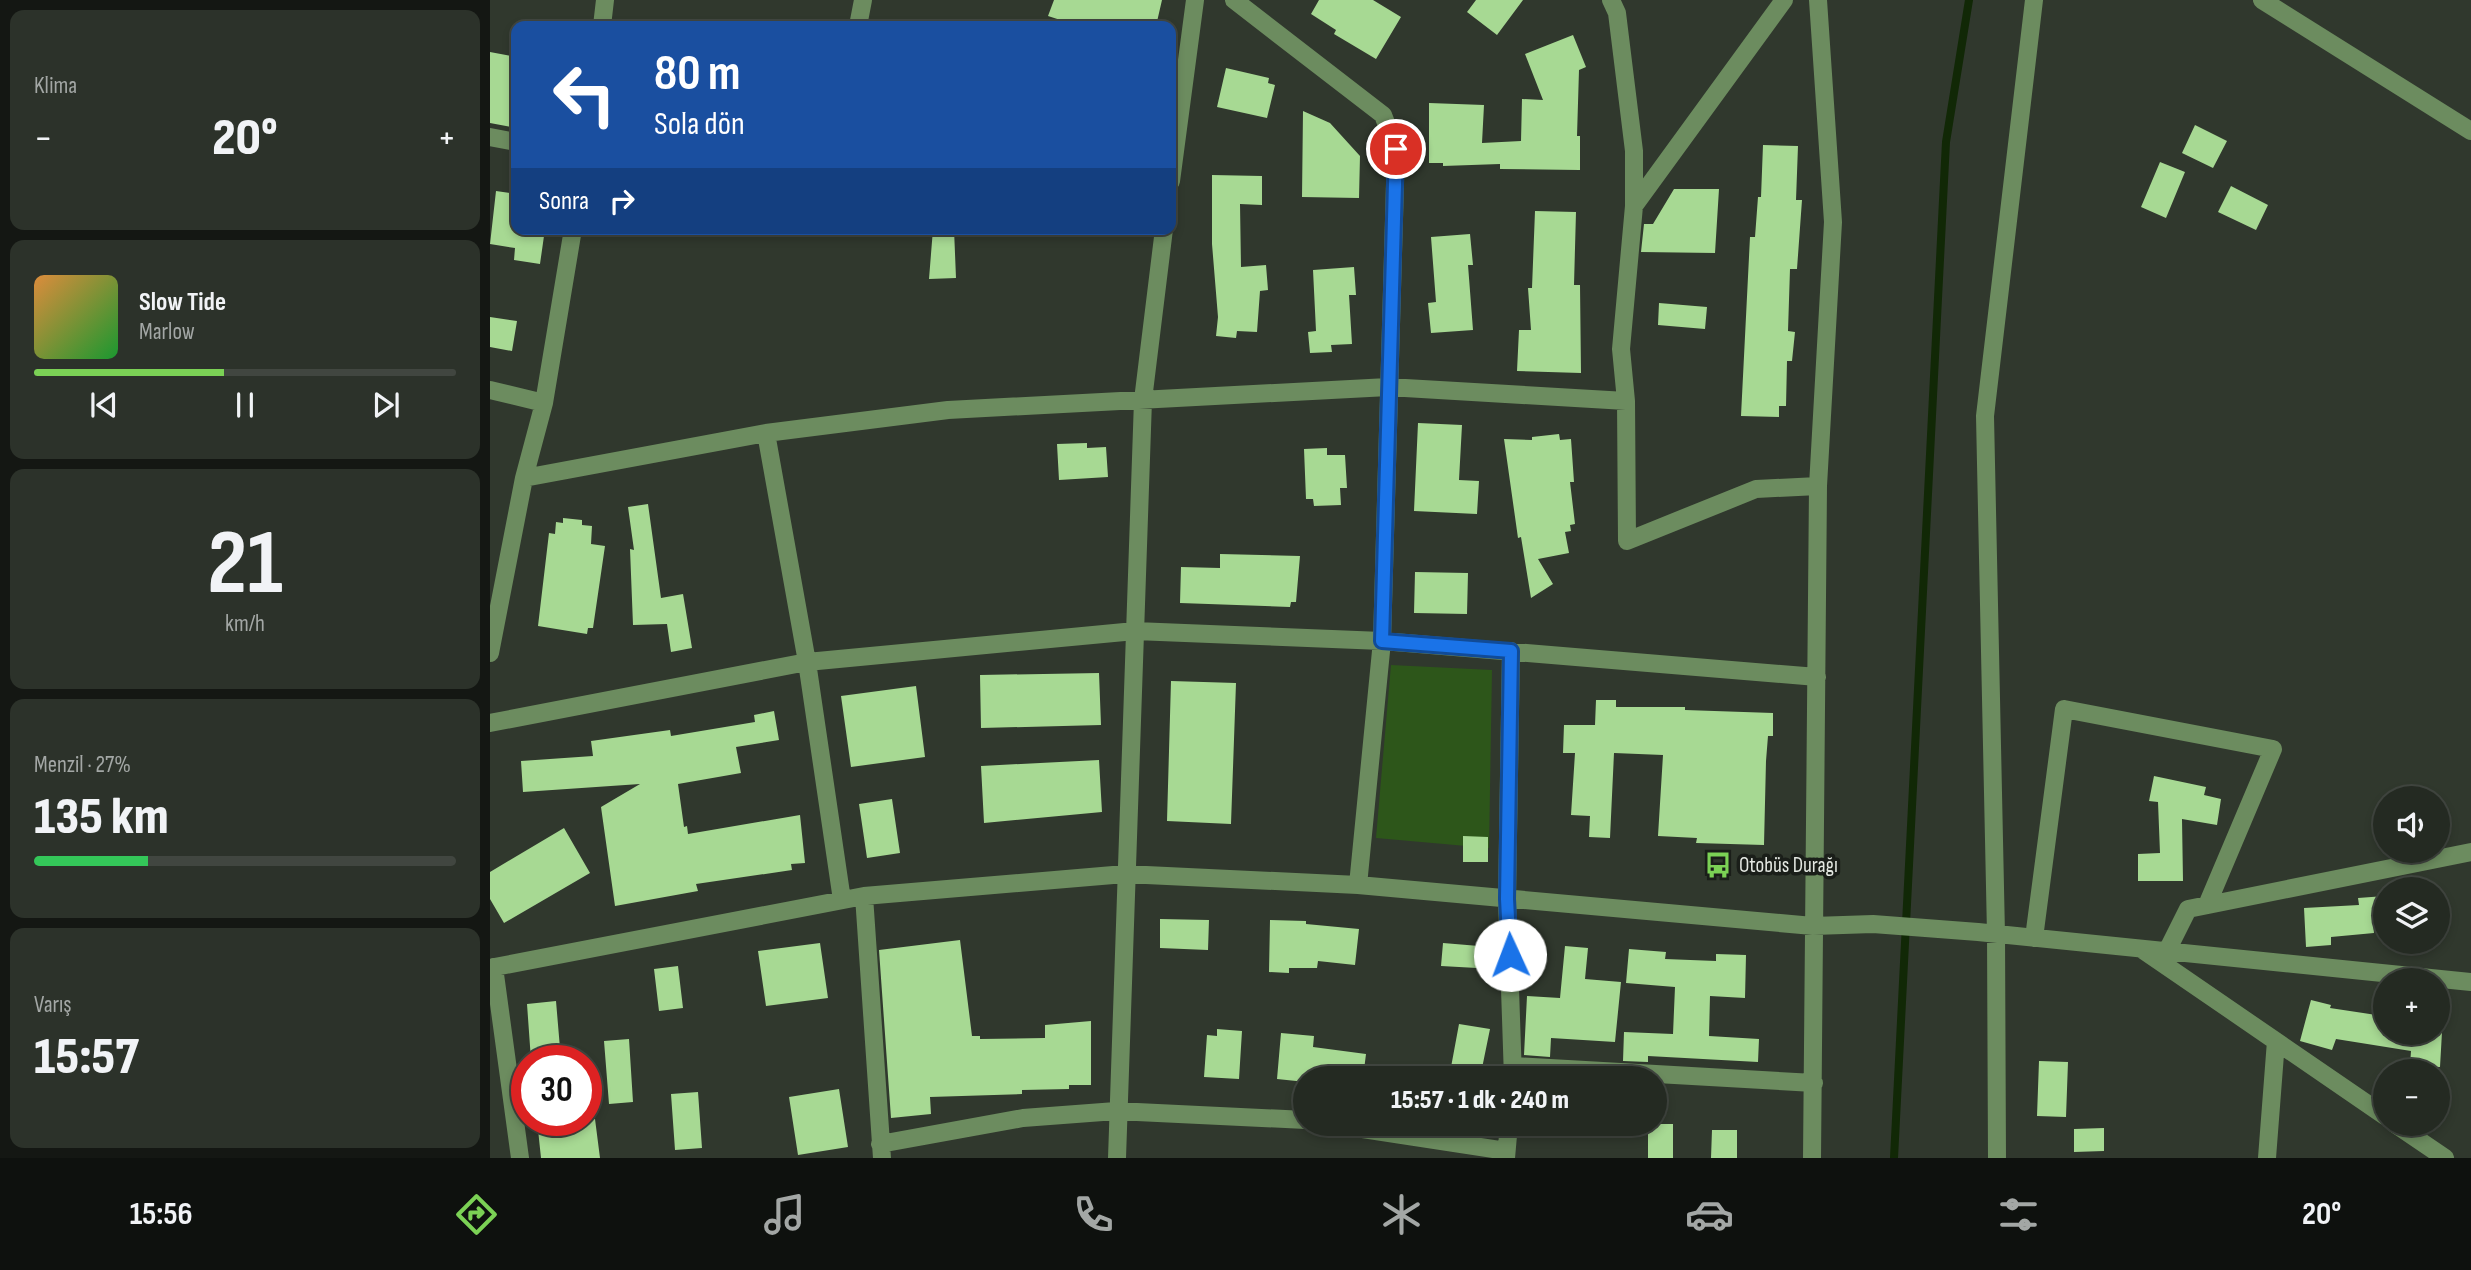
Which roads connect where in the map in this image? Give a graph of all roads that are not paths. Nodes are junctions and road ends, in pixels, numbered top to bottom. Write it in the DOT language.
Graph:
graph roads {
  1 [pos="605,0"];
  2 [pos="863,0"];
  3 [pos="1195,0"];
  4 [pos="1234,0"];
  5 [pos="1611,0"];
  6 [pos="1784,0"];
  7 [pos="1818,0"];
  8 [pos="2034,0"];
  9 [pos="2262,0"];
  10 [pos="603,21"];
  11 [pos="859,21"];
  12 [pos="2471,131"];
  13 [pos="490,137"];
  14 [pos="511,141"];
  15 [pos="1176,143"];
  16 [pos="1634,206"];
  17 [pos="572,235"];
  18 [pos="1163,235"];
  19 [pos="1388,387"];
  20 [pos="490,390"];
  21 [pos="1143,400"];
  22 [pos="1626,401"];
  23 [pos="544,403"];
  24 [pos="766,433"];
  25 [pos="524,478"];
  26 [pos="1818,486"];
  27 [pos="1135,631"];
  28 [pos="1382,641"];
  29 [pos="1511,651"];
  30 [pos="490,653"];
  31 [pos="807,662"];
  32 [pos="1817,677"];
  33 [pos="490,723"];
  34 [pos="2471,852"];
  35 [pos="1125,874"];
  36 [pos="1358,885"];
  37 [pos="864,896"];
  38 [pos="1507,899"];
  39 [pos="842,900"];
  40 [pos="2207,905"];
  41 [pos="1813,926"];
  42 [pos="1987,933"];
  43 [pos="2034,938"];
  44 [pos="2142,949"];
  45 [pos="2167,951"];
  46 [pos="492,968"];
  47 [pos="2471,982"];
  48 [pos="2276,1041"];
  49 [pos="1514,1066"];
  50 [pos="1667,1078"];
  51 [pos="1814,1083"];
  52 [pos="2373,1108"];
  53 [pos="1116,1111"];
  54 [pos="1293,1119"];
  55 [pos="1398,1136"];
  56 [pos="1508,1136"];
  57 [pos="2413,1136"];
  58 [pos="881,1151"];
  59 [pos="1506,1155"];
  60 [pos="520,1158"];
  61 [pos="1117,1158"];
  62 [pos="1812,1158"];
  63 [pos="1997,1158"];
  64 [pos="2267,1158"];
  65 [pos="2445,1158"];
  1 -- 10 [label="street"];
  2 -- 11 [label="street"];
  3 -- 15 [label="street"];
  4 -- 19 [label="street"];
  5 -- 16 [label="street"];
  6 -- 16 [label="street"];
  7 -- 26 [label="street"];
  8 -- 42 [label="street"];
  9 -- 12 [label="street"];
  13 -- 14 [label="street"];
  16 -- 22 [label="street"];
  17 -- 23 [label="street"];
  18 -- 21 [label="street"];
  19 -- 21 [label="street"];
  19 -- 22 [label="street"];
  19 -- 28 [label="street"];
  20 -- 23 [label="street"];
  21 -- 24 [label="street"];
  21 -- 27 [label="street"];
  22 -- 26 [label="street"];
  23 -- 25 [label="street"];
  24 -- 25 [label="street"];
  24 -- 31 [label="street"];
  25 -- 30 [label="street"];
  26 -- 32 [label="street"];
  27 -- 28 [label="street"];
  27 -- 31 [label="street"];
  27 -- 35 [label="street"];
  28 -- 29 [label="street"];
  28 -- 36 [label="street"];
  29 -- 32 [label="street"];
  29 -- 38 [label="street"];
  31 -- 33 [label="street"];
  31 -- 39 [label="street"];
  32 -- 41 [label="street"];
  34 -- 40 [label="street"];
  35 -- 36 [label="street"];
  35 -- 37 [label="street"];
  35 -- 53 [label="street"];
  36 -- 38 [label="street"];
  37 -- 39 [label="street"];
  37 -- 58 [label="street"];
  38 -- 41 [label="street"];
  38 -- 49 [label="street"];
  39 -- 46 [label="street"];
  40 -- 43 [label="street"];
  40 -- 45 [label="street"];
  41 -- 42 [label="street"];
  41 -- 51 [label="street"];
  42 -- 43 [label="street"];
  42 -- 63 [label="street"];
  43 -- 44 [label="street"];
  44 -- 45 [label="street"];
  44 -- 48 [label="street"];
  45 -- 47 [label="street"];
  46 -- 60 [label="street"];
  48 -- 52 [label="street"];
  48 -- 64 [label="street"];
  50 -- 51 [label="street"];
  51 -- 62 [label="street"];
  53 -- 54 [label="street"];
  53 -- 58 [label="street"];
  53 -- 61 [label="street"];
  55 -- 59 [label="street"];
  56 -- 59 [label="street"];
  57 -- 65 [label="street"];
}
